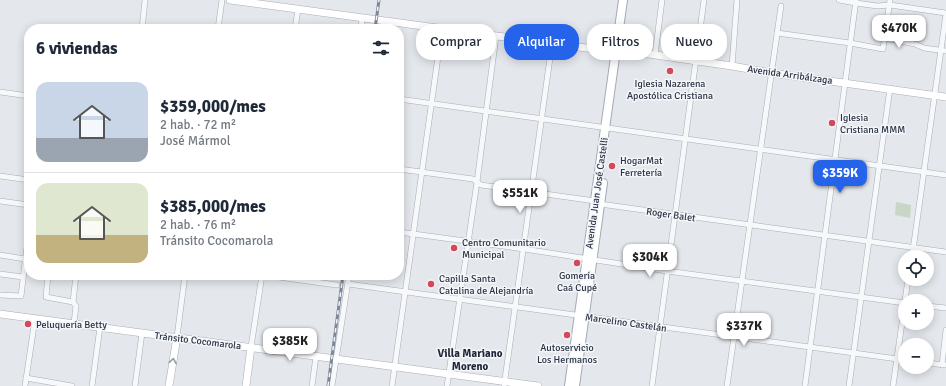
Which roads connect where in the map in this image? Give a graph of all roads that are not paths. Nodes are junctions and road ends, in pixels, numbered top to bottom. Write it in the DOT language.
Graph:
graph roads {
  1 [pos="145,0"];
  2 [pos="222,0"];
  3 [pos="230,0"];
  4 [pos="623,0"];
  5 [pos="628,0"];
  6 [pos="662,0"];
  7 [pos="704,0"];
  8 [pos="737,0"];
  9 [pos="839,0"];
  10 [pos="856,2"];
  11 [pos="890,2"];
  12 [pos="781,6"];
  13 [pos="298,9"];
  14 [pos="946,13"];
  15 [pos="362,18"];
  16 [pos="384,21"];
  17 [pos="143,24"];
  18 [pos="219,24"];
  19 [pos="296,24"];
  20 [pos="361,24"];
  21 [pos="384,24"];
  22 [pos="621,24"];
  23 [pos="623,24"];
  24 [pos="701,24"];
  25 [pos="416,25"];
  26 [pos="777,33"];
  27 [pos="496,36"];
  28 [pos="504,37"];
  29 [pos="885,38"];
  30 [pos="850,43"];
  31 [pos="943,50"];
  32 [pos="655,55"];
  33 [pos="661,56"];
  34 [pos="437,60"];
  35 [pos="492,60"];
  36 [pos="550,60"];
  37 [pos="617,60"];
  38 [pos="696,60"];
  39 [pos="732,66"];
  40 [pos="771,73"];
  41 [pos="845,82"];
  42 [pos="890,88"];
  43 [pos="0,92"];
  44 [pos="24,95"];
  45 [pos="934,95"];
  46 [pos="946,97"];
  47 [pos="404,100"];
  48 [pos="431,104"];
  49 [pos="485,111"];
  50 [pos="542,118"];
  51 [pos="608,128"];
  52 [pos="686,139"];
  53 [pos="761,149"];
  54 [pos="836,159"];
  55 [pos="880,166"];
  56 [pos="404,170"];
  57 [pos="422,172"];
  58 [pos="923,172"];
  59 [pos="946,175"];
  60 [pos="0,176"];
  61 [pos="24,179"];
  62 [pos="477,182"];
  63 [pos="532,192"];
  64 [pos="0,200"];
  65 [pos="597,202"];
  66 [pos="24,204"];
  67 [pos="675,214"];
  68 [pos="750,225"];
  69 [pos="404,233"];
  70 [pos="412,234"];
  71 [pos="825,234"];
  72 [pos="468,241"];
  73 [pos="869,241"];
  74 [pos="913,248"];
  75 [pos="524,249"];
  76 [pos="946,252"];
  77 [pos="0,255"];
  78 [pos="24,259"];
  79 [pos="589,260"];
  80 [pos="24,268"];
  81 [pos="667,271"];
  82 [pos="0,274"];
  83 [pos="23,277"];
  84 [pos="48,280"];
  85 [pos="75,280"];
  86 [pos="184,280"];
  87 [pos="262,280"];
  88 [pos="300,280"];
  89 [pos="348,280"];
  90 [pos="742,280"];
  91 [pos="348,284"];
  92 [pos="337,285"];
  93 [pos="405,291"];
  94 [pos="817,291"];
  95 [pos="0,295"];
  96 [pos="862,297"];
  97 [pos="460,299"];
  98 [pos="898,301"];
  99 [pos="73,302"];
  100 [pos="516,307"];
  101 [pos="934,307"];
  102 [pos="946,308"];
  103 [pos="0,314"];
  104 [pos="582,316"];
  105 [pos="35,319"];
  106 [pos="74,323"];
  107 [pos="100,327"];
  108 [pos="659,327"];
  109 [pos="901,330"];
  110 [pos="946,330"];
  111 [pos="142,333"];
  112 [pos="734,336"];
  113 [pos="177,337"];
  114 [pos="810,346"];
  115 [pos="251,347"];
  116 [pos="854,353"];
  117 [pos="316,356"];
  118 [pos="336,358"];
  119 [pos="897,359"];
  120 [pos="934,364"];
  121 [pos="944,365"];
  122 [pos="394,367"];
  123 [pos="449,374"];
  124 [pos="26,378"];
  125 [pos="505,384"];
  126 [pos="25,386"];
  127 [pos="72,386"];
  128 [pos="92,386"];
  129 [pos="135,386"];
  130 [pos="169,386"];
  131 [pos="246,386"];
  132 [pos="312,386"];
  133 [pos="332,386"];
  134 [pos="392,386"];
  135 [pos="448,386"];
  136 [pos="538,386"];
  137 [pos="569,386"];
  138 [pos="575,386"];
  139 [pos="652,386"];
  140 [pos="727,386"];
  141 [pos="805,386"];
  142 [pos="849,386"];
  143 [pos="893,386"];
  1 -- 17 [label="street"];
  2 -- 18 [label="street"];
  3 -- 13 [label="main road, Avenida Arribálzaga"];
  4 -- 22 [label="main road, Avenida Juan José Castelli"];
  5 -- 23 [label="main road, Avenida Juan José Castelli"];
  6 -- 32 [label="street"];
  7 -- 24 [label="street"];
  8 -- 39 [label="street"];
  9 -- 10 [label="street"];
  10 -- 11 [label="street"];
  10 -- 30 [label="street"];
  11 -- 14 [label="street"];
  11 -- 29 [label="street"];
  12 -- 26 [label="street"];
  13 -- 15 [label="main road, Avenida Arribálzaga"];
  13 -- 19 [label="street"];
  14 -- 31 [label="street"];
  15 -- 16 [label="main road, Avenida Arribálzaga"];
  15 -- 20 [label="street"];
  16 -- 21 [label="street"];
  16 -- 25 [label="main road, Avenida Arribálzaga"];
  26 -- 30 [label="street"];
  26 -- 40 [label="street"];
  27 -- 28 [label="main road, Avenida Arribálzaga"];
  29 -- 30 [label="street"];
  29 -- 31 [label="street"];
  30 -- 41 [label="street"];
  31 -- 45 [label="street"];
  32 -- 33 [label="main road, Avenida Arribálzaga"];
  34 -- 48 [label="street"];
  35 -- 49 [label="street"];
  36 -- 50 [label="street"];
  37 -- 51 [label="main road, Avenida Juan José Castelli"];
  38 -- 39 [label="main road, Avenida Arribálzaga"];
  38 -- 52 [label="street"];
  39 -- 40 [label="main road, Avenida Arribálzaga"];
  40 -- 41 [label="main road, Avenida Arribálzaga"];
  40 -- 53 [label="street"];
  41 -- 42 [label="main road, Avenida Arribálzaga"];
  41 -- 54 [label="street"];
  42 -- 45 [label="main road, Avenida Arribálzaga"];
  42 -- 55 [label="street"];
  43 -- 44 [label="street"];
  45 -- 46 [label="main road, Avenida Arribálzaga"];
  45 -- 58 [label="street"];
  47 -- 48 [label="street"];
  48 -- 49 [label="street"];
  48 -- 57 [label="street"];
  49 -- 50 [label="street"];
  49 -- 62 [label="street"];
  50 -- 51 [label="street"];
  50 -- 63 [label="street"];
  51 -- 52 [label="street"];
  51 -- 65 [label="main road, Avenida Juan José Castelli"];
  52 -- 53 [label="street"];
  52 -- 67 [label="street"];
  53 -- 54 [label="street"];
  53 -- 68 [label="street"];
  54 -- 55 [label="street"];
  54 -- 71 [label="street"];
  55 -- 58 [label="street"];
  55 -- 73 [label="street"];
  56 -- 57 [label="street, Roger Balet"];
  57 -- 62 [label="street, Roger Balet"];
  57 -- 70 [label="street"];
  58 -- 59 [label="street"];
  58 -- 74 [label="street"];
  60 -- 61 [label="street"];
  62 -- 63 [label="street, Roger Balet"];
  62 -- 72 [label="street"];
  63 -- 65 [label="street, Roger Balet"];
  63 -- 75 [label="street"];
  64 -- 66 [label="street"];
  65 -- 67 [label="street, Roger Balet"];
  65 -- 79 [label="main road, Avenida Juan José Castelli"];
  67 -- 68 [label="street, Roger Balet"];
  67 -- 81 [label="street"];
  68 -- 71 [label="street, Roger Balet"];
  68 -- 90 [label="street"];
  69 -- 70 [label="street"];
  70 -- 72 [label="street"];
  70 -- 93 [label="street"];
  71 -- 73 [label="street, Roger Balet"];
  71 -- 94 [label="street"];
  72 -- 75 [label="street"];
  72 -- 97 [label="street"];
  73 -- 74 [label="street, Roger Balet"];
  73 -- 96 [label="street"];
  74 -- 76 [label="street, Roger Balet"];
  75 -- 79 [label="street"];
  75 -- 100 [label="street"];
  77 -- 78 [label="street"];
  79 -- 81 [label="street"];
  79 -- 104 [label="main road, Avenida Juan José Castelli"];
  80 -- 83 [label="street"];
  81 -- 90 [label="street"];
  81 -- 108 [label="street"];
  82 -- 83 [label="street"];
  83 -- 95 [label="street"];
  84 -- 99 [label="street"];
  85 -- 99 [label="street"];
  86 -- 113 [label="street"];
  87 -- 115 [label="street"];
  88 -- 92 [label="street"];
  89 -- 91 [label="street"];
  90 -- 94 [label="street"];
  90 -- 112 [label="street"];
  91 -- 93 [label="street, Marcelino Castelán"];
  91 -- 118 [label="street"];
  93 -- 97 [label="street, Marcelino Castelán"];
  93 -- 122 [label="street"];
  94 -- 96 [label="street"];
  94 -- 114 [label="street"];
  96 -- 98 [label="street"];
  96 -- 116 [label="street"];
  97 -- 100 [label="street, Marcelino Castelán"];
  97 -- 123 [label="street"];
  99 -- 106 [label="street"];
  100 -- 104 [label="street, Marcelino Castelán"];
  100 -- 125 [label="street"];
  101 -- 102 [label="street"];
  103 -- 105 [label="main road, Tránsito Cocomarola"];
  104 -- 108 [label="street, Marcelino Castelán"];
  104 -- 137 [label="main road, Avenida Juan José Castelli"];
  104 -- 138 [label="main road, Avenida Juan José Castelli"];
  105 -- 106 [label="main road, Tránsito Cocomarola"];
  105 -- 124 [label="street"];
  106 -- 107 [label="main road, Tránsito Cocomarola"];
  107 -- 111 [label="main road, Tránsito Cocomarola"];
  107 -- 128 [label="street"];
  108 -- 112 [label="street, Marcelino Castelán"];
  108 -- 139 [label="street"];
  109 -- 119 [label="street"];
  110 -- 121 [label="street"];
  111 -- 113 [label="main road, Tránsito Cocomarola"];
  111 -- 129 [label="street"];
  112 -- 114 [label="street, Marcelino Castelán"];
  112 -- 140 [label="street"];
  113 -- 115 [label="main road, Tránsito Cocomarola"];
  130 -- 113 [label="main road, one-way"];
  114 -- 116 [label="street, Marcelino Castelán"];
  114 -- 141 [label="street"];
  115 -- 117 [label="main road, Tránsito Cocomarola"];
  115 -- 131 [label="main road"];
  116 -- 119 [label="street, Marcelino Castelán"];
  116 -- 142 [label="street"];
  117 -- 118 [label="main road, Tránsito Cocomarola"];
  117 -- 132 [label="street"];
  118 -- 122 [label="main road, Tránsito Cocomarola"];
  118 -- 133 [label="street"];
  119 -- 143 [label="street"];
  120 -- 121 [label="street"];
  122 -- 123 [label="main road, Tránsito Cocomarola"];
  122 -- 134 [label="street"];
  123 -- 125 [label="main road, Tránsito Cocomarola"];
  123 -- 135 [label="street"];
  124 -- 126 [label="street"];
  124 -- 127 [label="street"];
  125 -- 136 [label="main road, Tránsito Cocomarola"];
}
